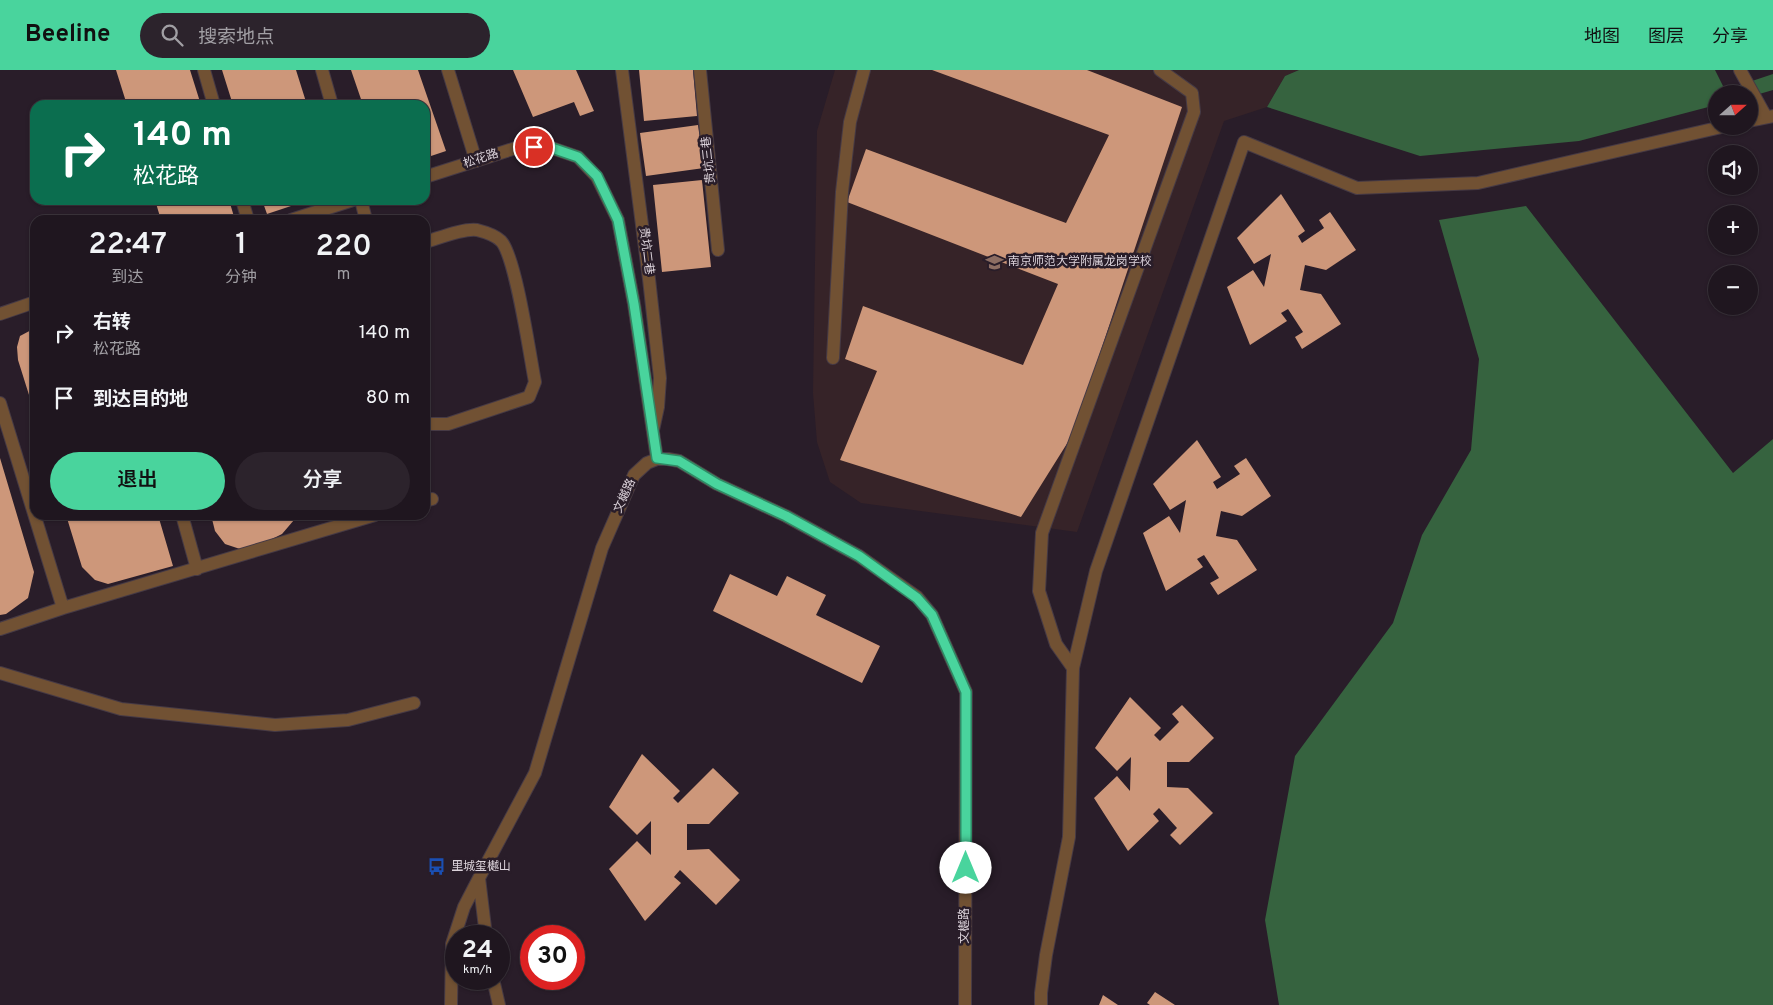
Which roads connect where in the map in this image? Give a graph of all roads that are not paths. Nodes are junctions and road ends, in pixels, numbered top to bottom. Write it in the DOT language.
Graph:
graph roads {
  1 [pos="204,70"];
  2 [pos="322,70"];
  3 [pos="448,70"];
  4 [pos="622,70"];
  5 [pos="700,70"];
  6 [pos="864,70"];
  7 [pos="1160,70"];
  8 [pos="1740,70"];
  9 [pos="213,100"];
  10 [pos="331,100"];
  11 [pos="1770,116"];
  12 [pos="1708,130"];
  13 [pos="476,161"];
  14 [pos="430,175"];
  15 [pos="338,205"];
  16 [pos="307,215"];
  17 [pos="430,241"];
  18 [pos="718,250"];
  19 [pos="30,304"];
  20 [pos="0,314"];
  21 [pos="833,358"];
  22 [pos="0,403"];
  23 [pos="430,424"];
  24 [pos="653,431"];
  25 [pos="657,458"];
  26 [pos="30,501"];
  27 [pos="36,520"];
  28 [pos="183,520"];
  29 [pos="328,521"];
  30 [pos="197,569"];
  31 [pos="63,608"];
  32 [pos="0,630"];
  33 [pos="1073,668"];
  34 [pos="0,673"];
  35 [pos="414,703"];
  36 [pos="479,878"];
  37 [pos="485,925"];
  38 [pos="496,990"];
  39 [pos="451,1005"];
  40 [pos="499,1005"];
  41 [pos="965,1005"];
  42 [pos="1041,1005"];
  1 -- 9 [label="street"];
  2 -- 10 [label="street"];
  3 -- 13 [label="street"];
  4 -- 24 [label="street, 贵坑二巷"];
  5 -- 18 [label="street, 贵坑三巷"];
  6 -- 21 [label="street"];
  7 -- 33 [label="street"];
  8 -- 11 [label="street"];
  12 -- 33 [label="street"];
  13 -- 14 [label="street, 松花路"];
  13 -- 24 [label="street, 松花路"];
  15 -- 16 [label="street"];
  17 -- 23 [label="street"];
  19 -- 20 [label="street"];
  22 -- 26 [label="street"];
  24 -- 25 [label="street, 松花路"];
  25 -- 36 [label="street, 文樾路"];
  25 -- 41 [label="street, 文樾路"];
  27 -- 31 [label="street"];
  28 -- 30 [label="street"];
  29 -- 30 [label="street"];
  30 -- 31 [label="street"];
  31 -- 32 [label="street"];
  33 -- 42 [label="street"];
  34 -- 35 [label="street"];
  36 -- 37 [label="street"];
  36 -- 39 [label="street, 文樾路"];
  38 -- 40 [label="street"];
}
